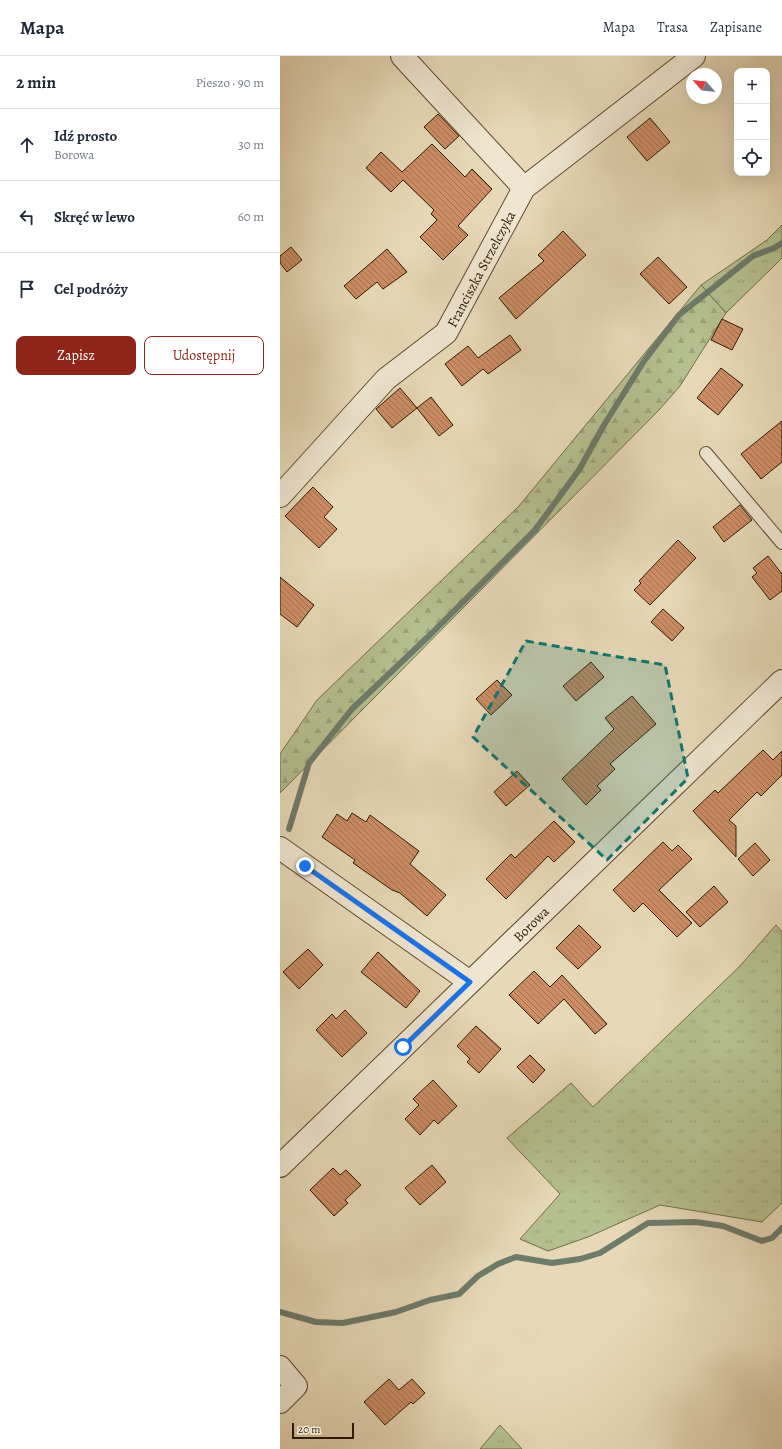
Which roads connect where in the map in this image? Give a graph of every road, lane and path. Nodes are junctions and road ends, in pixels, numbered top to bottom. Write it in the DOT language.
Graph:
graph roads {
  1 [pos="402,56"];
  2 [pos="694,56"];
  3 [pos="524,188"];
  4 [pos="706,453"];
  5 [pos="280,496"];
  6 [pos="782,543"];
  7 [pos="782,681"];
  8 [pos="280,848"];
  9 [pos="470,982"];
  10 [pos="280,1166"];
  11 [pos="280,1367"];
  12 [pos="280,1402"];
  1 -- 3 [label="street"];
  2 -- 3 [label="street, Franciszka Strzelczyka"];
  3 -- 5 [label="street, Franciszka Strzelczyka"];
  4 -- 6 [label="lane"];
  7 -- 9 [label="street, Borowa"];
  8 -- 9 [label="street"];
  9 -- 10 [label="street, Borowa"];
  11 -- 12 [label="street"];
}
